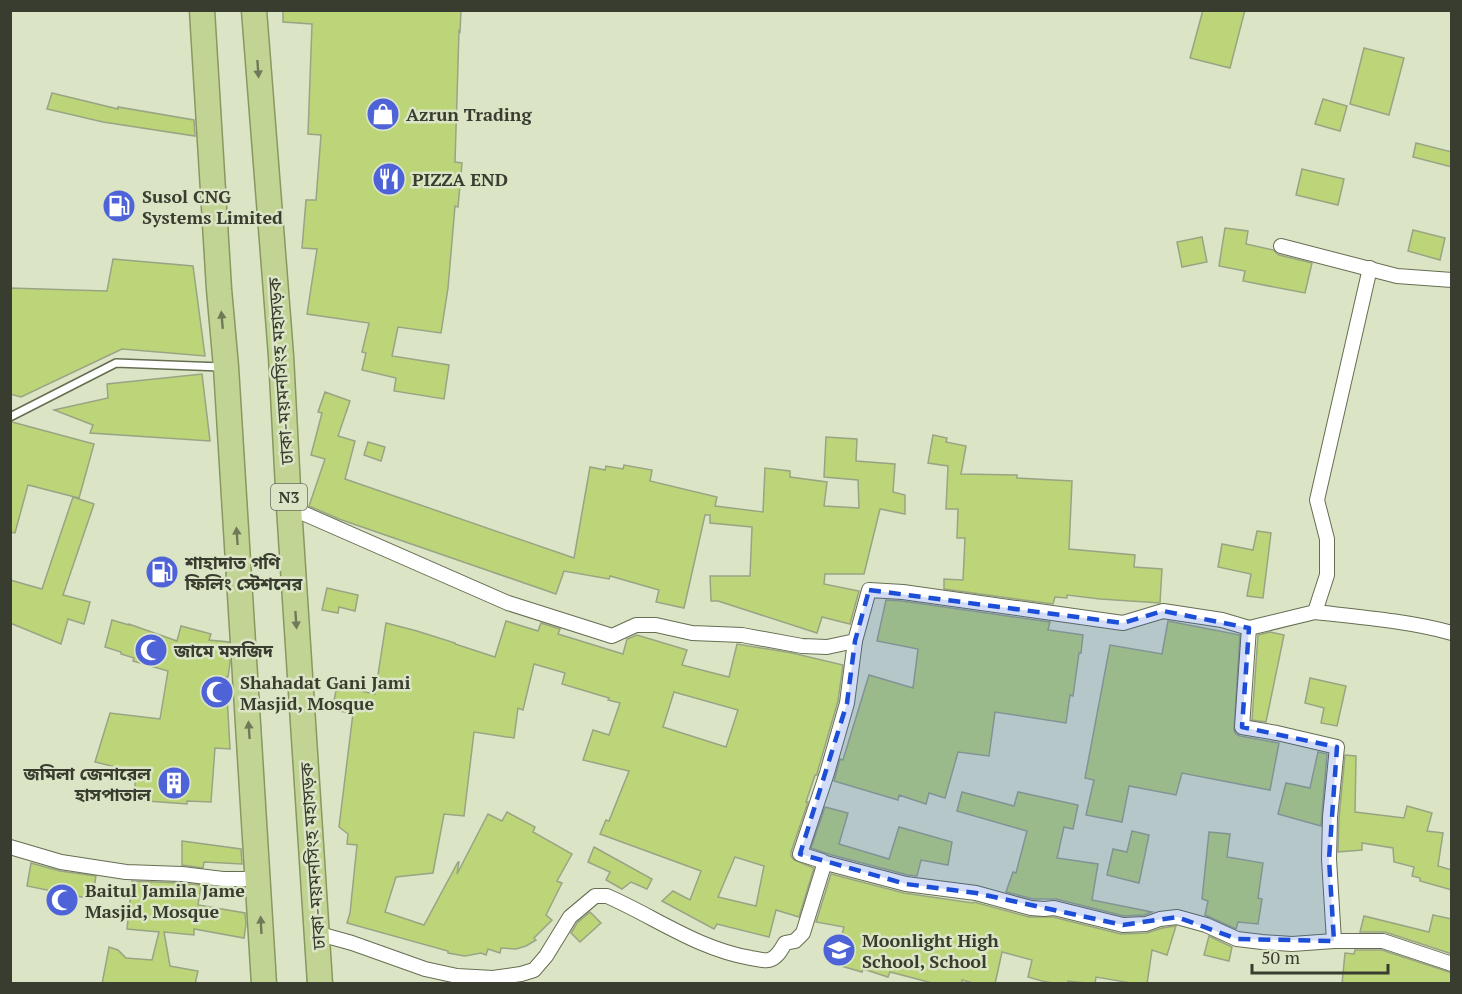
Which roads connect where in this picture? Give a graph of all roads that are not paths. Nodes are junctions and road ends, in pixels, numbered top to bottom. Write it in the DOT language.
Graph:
graph roads {
  1 [pos="202,10"];
  2 [pos="254,10"];
  3 [pos="1281,246"];
  4 [pos="1370,268"];
  5 [pos="1452,280"];
  6 [pos="226,367"];
  7 [pos="10,417"];
  8 [pos="289,507"];
  9 [pos="1315,612"];
  10 [pos="1249,628"];
  11 [pos="1452,633"];
  12 [pos="855,641"];
  13 [pos="10,847"];
  14 [pos="822,862"];
  15 [pos="258,879"];
  16 [pos="316,933"];
  17 [pos="1334,941"];
  18 [pos="1452,964"];
  19 [pos="264,984"];
  20 [pos="320,984"];
  6 -- 1 [label="highway, one-way"];
  2 -- 8 [label="highway, ঢাকা-ময়মনসিংহ মহাসড়ক / N3, one-way"];
  3 -- 4 [label="street"];
  4 -- 5 [label="street"];
  4 -- 9 [label="street"];
  6 -- 7 [label="lane"];
  15 -- 6 [label="highway, one-way"];
  8 -- 12 [label="street"];
  8 -- 16 [label="highway, ঢাকা-ময়মনসিংহ মহাসড়ক / N3, one-way"];
  9 -- 10 [label="street"];
  9 -- 11 [label="street"];
  10 -- 12 [label="street"];
  10 -- 17 [label="street"];
  12 -- 14 [label="street"];
  13 -- 15 [label="street"];
  14 -- 16 [label="street"];
  14 -- 17 [label="street"];
  19 -- 15 [label="highway, one-way"];
  16 -- 20 [label="highway, ঢাকা-ময়মনসিংহ মহাসড়ক / N3"];
  17 -- 18 [label="street"];
}
